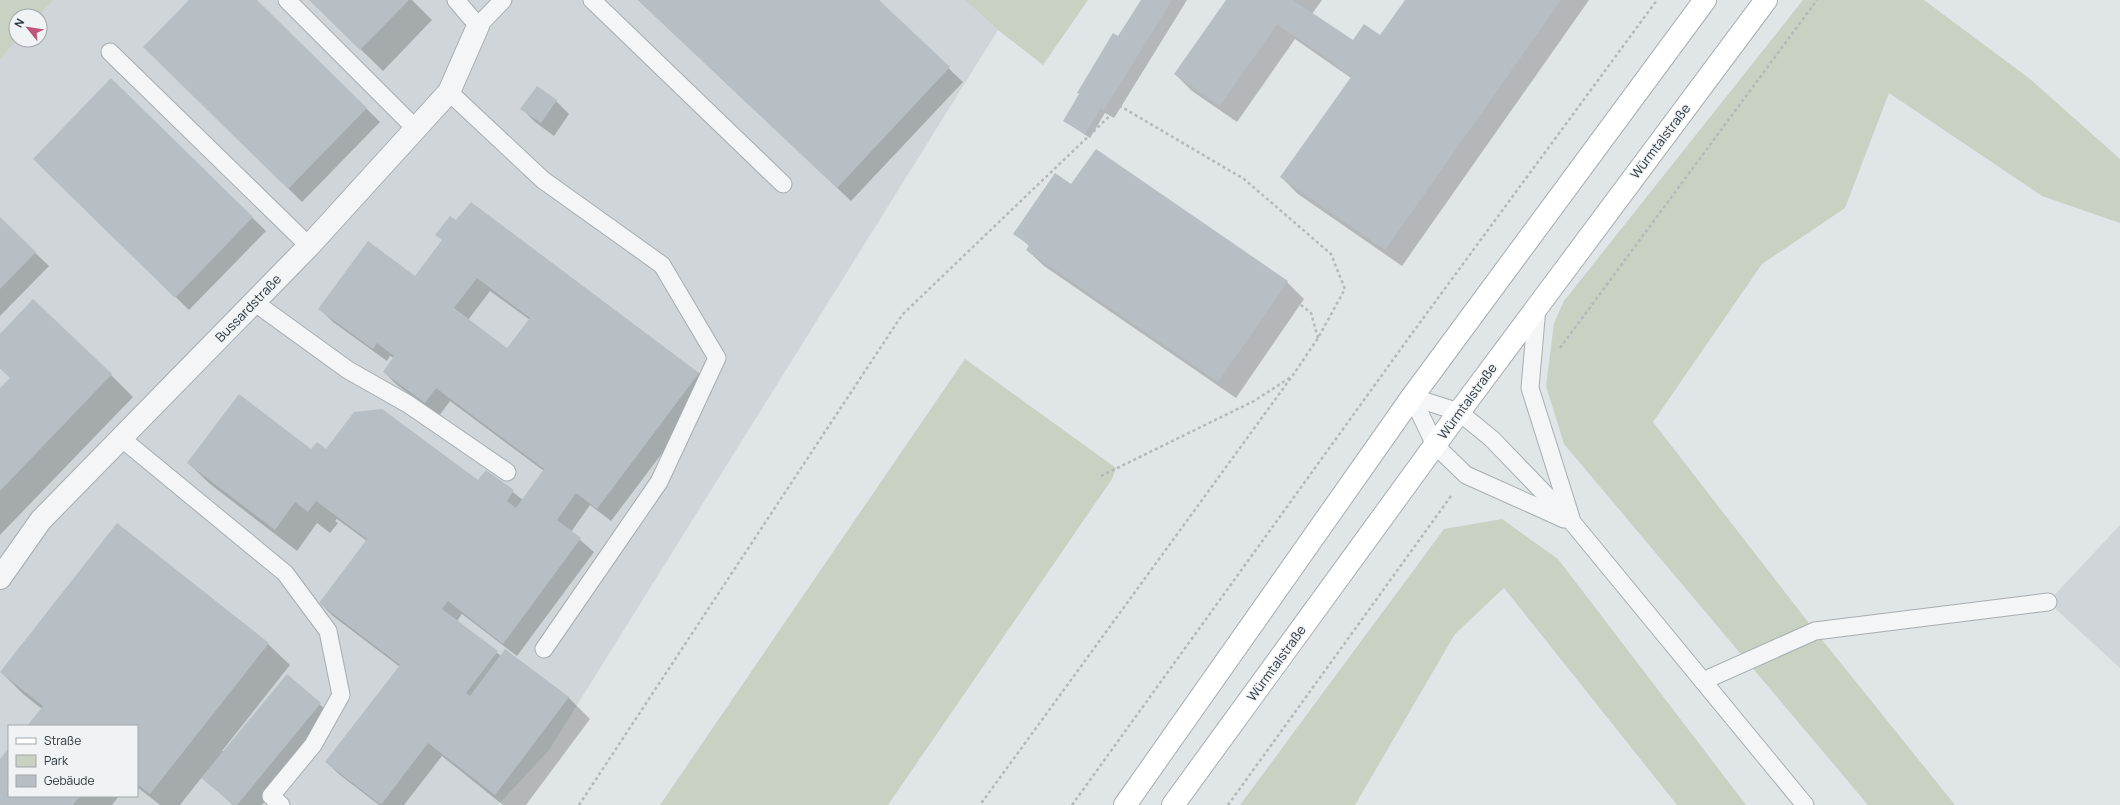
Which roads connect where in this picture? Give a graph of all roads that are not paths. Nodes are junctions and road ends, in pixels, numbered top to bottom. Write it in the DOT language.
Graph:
graph roads {
  1 [pos="287,0"];
  2 [pos="456,0"];
  3 [pos="503,0"];
  4 [pos="592,0"];
  5 [pos="1705,0"];
  6 [pos="1766,0"];
  7 [pos="478,26"];
  8 [pos="110,52"];
  9 [pos="449,92"];
  10 [pos="416,129"];
  11 [pos="783,184"];
  12 [pos="308,246"];
  13 [pos="254,302"];
  14 [pos="1537,307"];
  15 [pos="1412,397"];
  16 [pos="1459,412"];
  17 [pos="121,438"];
  18 [pos="1435,445"];
  19 [pos="507,472"];
  20 [pos="1572,522"];
  21 [pos="0,578"];
  22 [pos="2048,602"];
  23 [pos="544,649"];
  24 [pos="1703,681"];
  25 [pos="281,805"];
  26 [pos="1125,805"];
  27 [pos="1173,805"];
  28 [pos="1806,805"];
  1 -- 10 [label="lane"];
  2 -- 7 [label="lane"];
  3 -- 7 [label="lane"];
  4 -- 11 [label="lane"];
  5 -- 15 [label="main road"];
  6 -- 14 [label="main road, Würmtalstraße"];
  7 -- 9 [label="street, Bussardstraße"];
  8 -- 12 [label="lane"];
  9 -- 10 [label="street, Bussardstraße"];
  9 -- 23 [label="lane"];
  10 -- 12 [label="street, Bussardstraße"];
  12 -- 13 [label="street, Bussardstraße"];
  13 -- 17 [label="street, Bussardstraße"];
  13 -- 19 [label="lane"];
  14 -- 16 [label="main road, Würmtalstraße"];
  14 -- 20 [label="lane"];
  15 -- 16 [label="lane"];
  15 -- 18 [label="lane"];
  15 -- 26 [label="main road"];
  16 -- 18 [label="main road, Würmtalstraße"];
  16 -- 20 [label="lane"];
  17 -- 21 [label="street, Bussardstraße"];
  17 -- 25 [label="lane"];
  18 -- 20 [label="lane"];
  18 -- 27 [label="main road, Würmtalstraße"];
  20 -- 24 [label="lane"];
  22 -- 24 [label="lane"];
  24 -- 28 [label="lane"];
}
